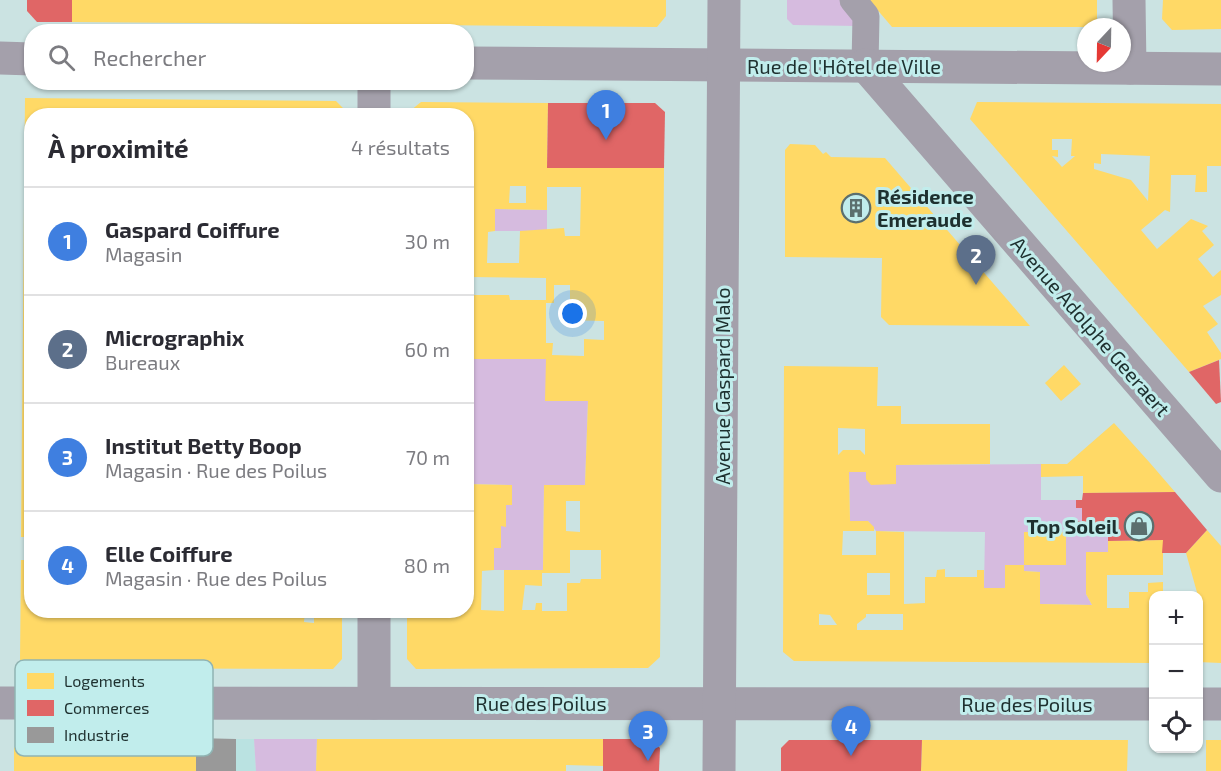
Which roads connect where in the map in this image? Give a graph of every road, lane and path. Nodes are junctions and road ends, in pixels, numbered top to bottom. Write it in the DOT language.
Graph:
graph roads {
  1 [pos="724,0"];
  2 [pos="853,0"];
  3 [pos="1129,0"];
  4 [pos="1129,18"];
  5 [pos="0,58"];
  6 [pos="24,59"];
  7 [pos="474,63"];
  8 [pos="723,65"];
  9 [pos="865,65"];
  10 [pos="1077,67"];
  11 [pos="1131,68"];
  12 [pos="1221,69"];
  13 [pos="374,90"];
  14 [pos="374,108"];
  15 [pos="1221,476"];
  16 [pos="374,618"];
  17 [pos="213,703"];
  18 [pos="374,703"];
  19 [pos="719,703"];
  20 [pos="1149,704"];
  21 [pos="1203,704"];
  22 [pos="1221,704"];
  23 [pos="719,771"];
  1 -- 8 [label="street, Avenue Gaspard Malo"];
  2 -- 9 [label="street"];
  3 -- 4 [label="street"];
  5 -- 6 [label="street"];
  7 -- 8 [label="street, Rue de l'Hôtel de Ville"];
  8 -- 9 [label="street, Rue de l'Hôtel de Ville"];
  8 -- 19 [label="street, Avenue Gaspard Malo"];
  9 -- 10 [label="street, Rue de l'Hôtel de Ville"];
  9 -- 15 [label="street, Avenue Adolphe Geeraert"];
  11 -- 12 [label="street, Rue de l'Hôtel de Ville"];
  13 -- 14 [label="street"];
  16 -- 18 [label="street"];
  17 -- 18 [label="street, Rue des Poilus"];
  18 -- 19 [label="street, Rue des Poilus"];
  19 -- 20 [label="street, Rue des Poilus"];
  19 -- 23 [label="street, Avenue Gaspard Malo"];
  21 -- 22 [label="street"];
}
